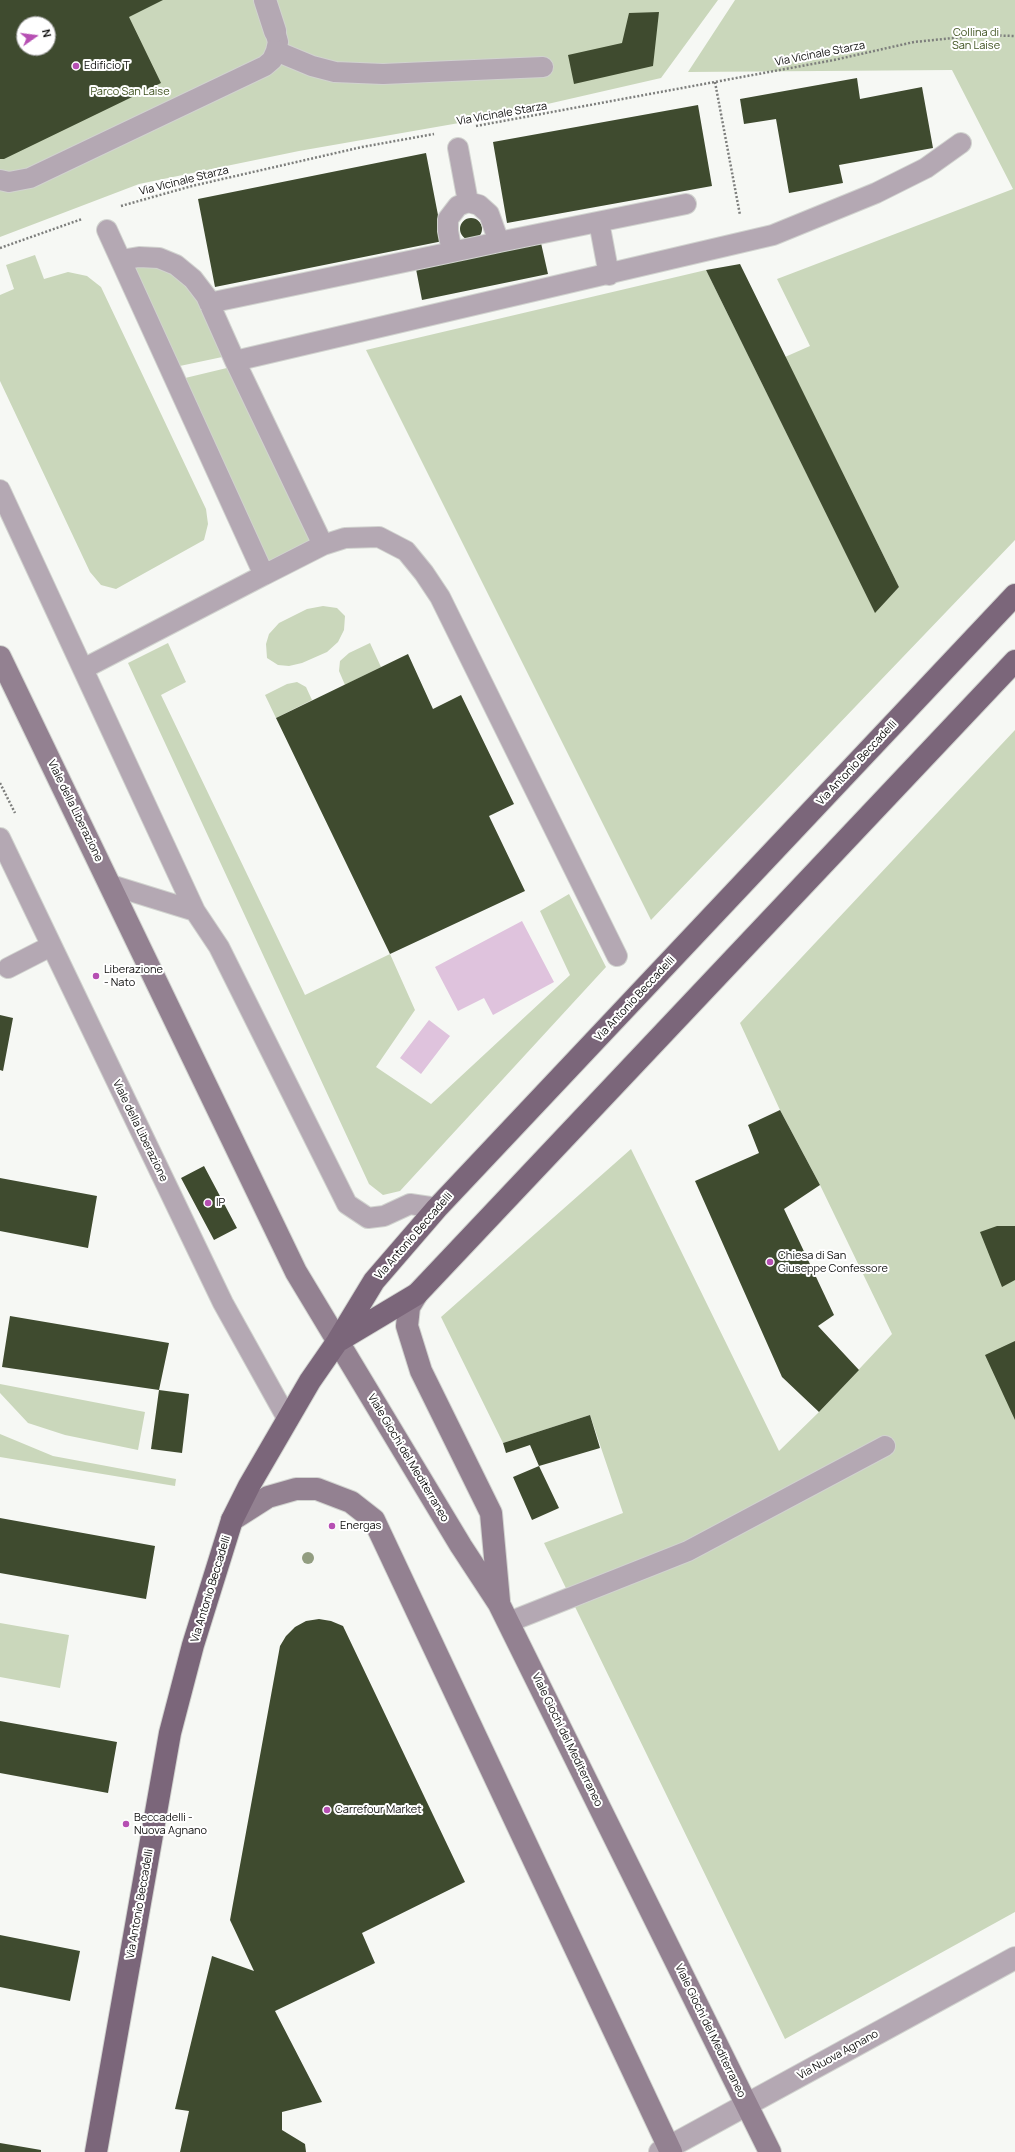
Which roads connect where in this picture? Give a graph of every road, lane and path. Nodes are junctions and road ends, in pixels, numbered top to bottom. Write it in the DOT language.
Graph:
graph roads {
  1 [pos="265,0"];
  2 [pos="1015,36"];
  3 [pos="275,41"];
  4 [pos="543,67"];
  5 [pos="715,82"];
  6 [pos="472,127"];
  7 [pos="440,133"];
  8 [pos="961,143"];
  9 [pos="458,148"];
  10 [pos="0,180"];
  11 [pos="468,202"];
  12 [pos="686,204"];
  13 [pos="116,208"];
  14 [pos="89,217"];
  15 [pos="599,222"];
  16 [pos="107,230"];
  17 [pos="499,242"];
  18 [pos="745,243"];
  19 [pos="0,248"];
  20 [pos="452,252"];
  21 [pos="121,260"];
  22 [pos="609,274"];
  23 [pos="209,303"];
  24 [pos="235,361"];
  25 [pos="0,490"];
  26 [pos="323,545"];
  27 [pos="264,575"];
  28 [pos="1015,595"];
  29 [pos="0,657"];
  30 [pos="1015,661"];
  31 [pos="83,669"];
  32 [pos="0,838"];
  33 [pos="111,885"];
  34 [pos="195,911"];
  35 [pos="51,946"];
  36 [pos="617,956"];
  37 [pos="8,968"];
  38 [pos="232,1138"];
  39 [pos="437,1208"];
  40 [pos="417,1294"];
  41 [pos="337,1342"];
  42 [pos="288,1420"];
  43 [pos="884,1446"];
  44 [pos="232,1520"];
  45 [pos="504,1613"];
  46 [pos="1015,1958"];
  47 [pos="746,2106"];
  48 [pos="667,2151"];
  49 [pos="96,2152"];
  50 [pos="770,2152"];
  1 -- 3 [label="street"];
  2 -- 5 [label="path, Via Vicinale Starza"];
  3 -- 4 [label="lane"];
  3 -- 10 [label="lane"];
  5 -- 6 [label="path, Via Vicinale Starza"];
  5 -- 18 [label="path"];
  7 -- 13 [label="path, Via Vicinale Starza"];
  8 -- 18 [label="lane"];
  9 -- 11 [label="lane"];
  11 -- 17 [label="lane"];
  11 -- 20 [label="lane"];
  12 -- 15 [label="lane"];
  14 -- 19 [label="path"];
  15 -- 17 [label="lane"];
  15 -- 22 [label="lane"];
  16 -- 21 [label="lane"];
  17 -- 20 [label="lane"];
  18 -- 22 [label="lane"];
  20 -- 23 [label="lane"];
  21 -- 23 [label="lane"];
  21 -- 27 [label="lane"];
  22 -- 24 [label="lane"];
  23 -- 24 [label="lane"];
  24 -- 26 [label="lane"];
  25 -- 31 [label="lane"];
  26 -- 27 [label="lane"];
  26 -- 36 [label="lane"];
  27 -- 31 [label="lane"];
  28 -- 39 [label="main road, Via Antonio Beccadelli"];
  29 -- 33 [label="main road, Viale della Liberazione"];
  30 -- 40 [label="main road"];
  31 -- 34 [label="lane"];
  32 -- 35 [label="lane, Viale della Liberazione"];
  33 -- 34 [label="lane"];
  33 -- 38 [label="main road, Viale della Liberazione"];
  34 -- 39 [label="lane"];
  35 -- 37 [label="lane"];
  35 -- 42 [label="lane, Viale della Liberazione"];
  38 -- 41 [label="main road, Viale Giochi del Mediterraneo"];
  39 -- 41 [label="main road, Via Antonio Beccadelli"];
  40 -- 41 [label="main road"];
  40 -- 45 [label="main road"];
  41 -- 42 [label="main road, Via Antonio Beccadelli"];
  41 -- 45 [label="main road, Viale Giochi del Mediterraneo"];
  42 -- 44 [label="main road, Via Antonio Beccadelli"];
  43 -- 45 [label="lane"];
  44 -- 48 [label="main road"];
  44 -- 49 [label="main road, Via Antonio Beccadelli"];
  45 -- 47 [label="main road, Viale Giochi del Mediterraneo"];
  46 -- 47 [label="street, Via Nuova Agnano"];
  47 -- 48 [label="street, Via Nuova Agnano"];
  47 -- 50 [label="main road, Viale Giochi del Mediterraneo"];
}
